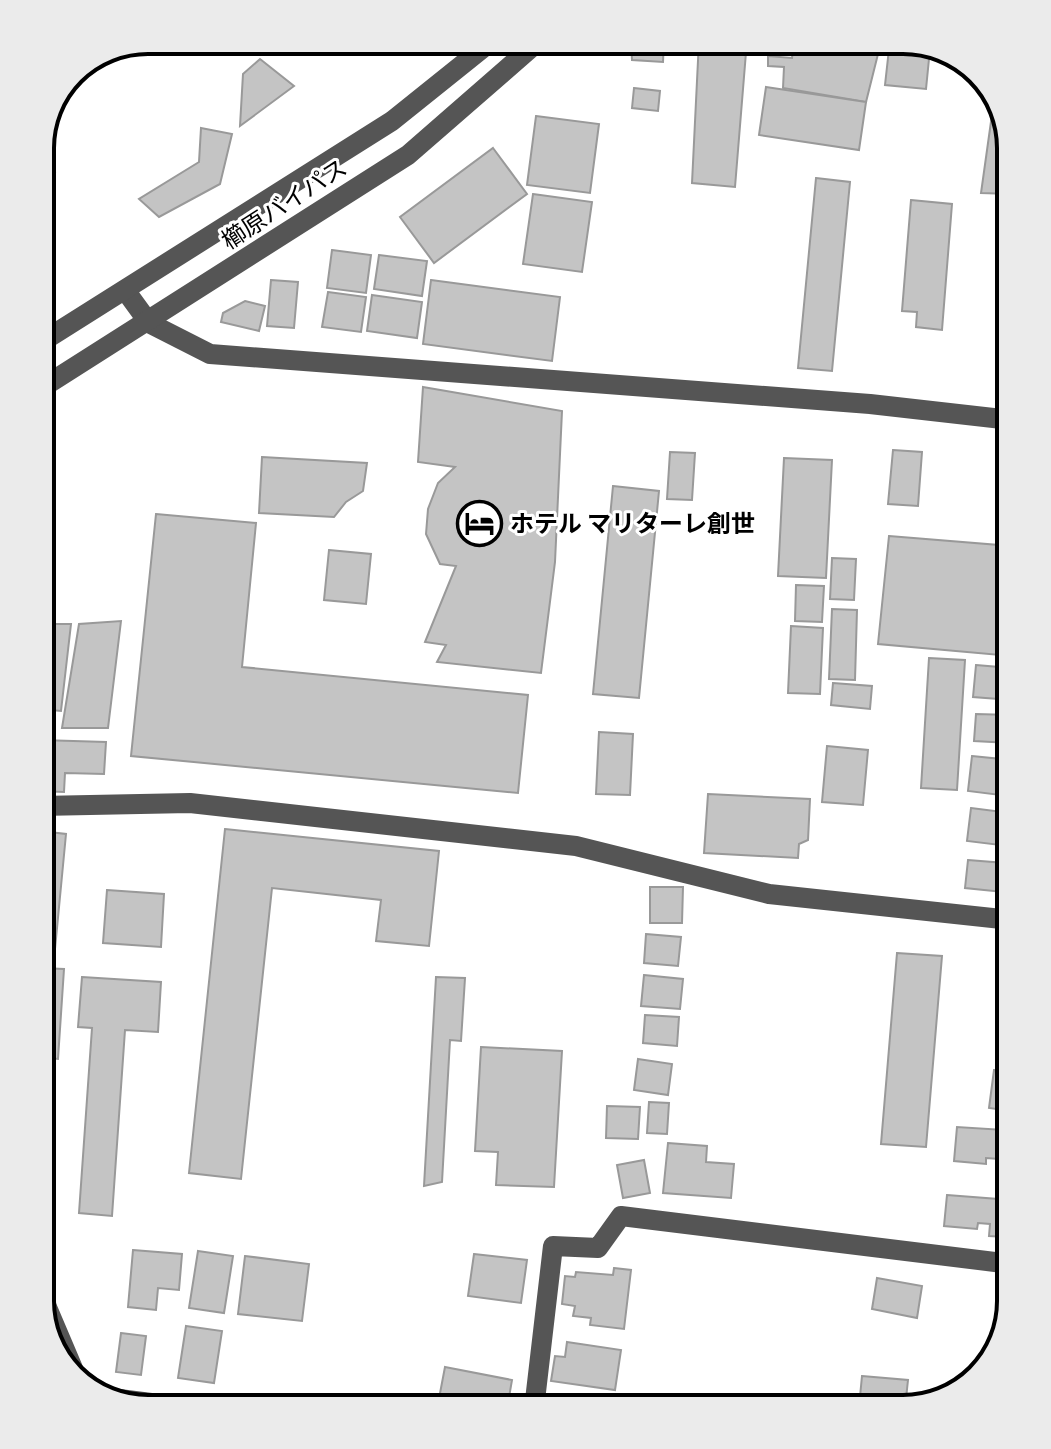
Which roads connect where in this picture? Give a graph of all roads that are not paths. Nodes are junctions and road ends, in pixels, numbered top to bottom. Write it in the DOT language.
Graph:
graph roads {
  1 [pos="476,54"];
  2 [pos="524,54"];
  3 [pos="125,290"];
  4 [pos="149,323"];
  5 [pos="54,334"];
  6 [pos="54,381"];
  7 [pos="997,418"];
  8 [pos="54,806"];
  9 [pos="997,918"];
  10 [pos="997,1262"];
  11 [pos="536,1395"];
  1 -- 3 [label="street, 櫛原バイパス"];
  2 -- 4 [label="street, 櫛原バイパス"];
  3 -- 4 [label="street"];
  3 -- 5 [label="street, 櫛原バイパス"];
  4 -- 6 [label="street, 櫛原バイパス"];
  4 -- 7 [label="street"];
  8 -- 9 [label="street"];
  10 -- 11 [label="street"];
}
